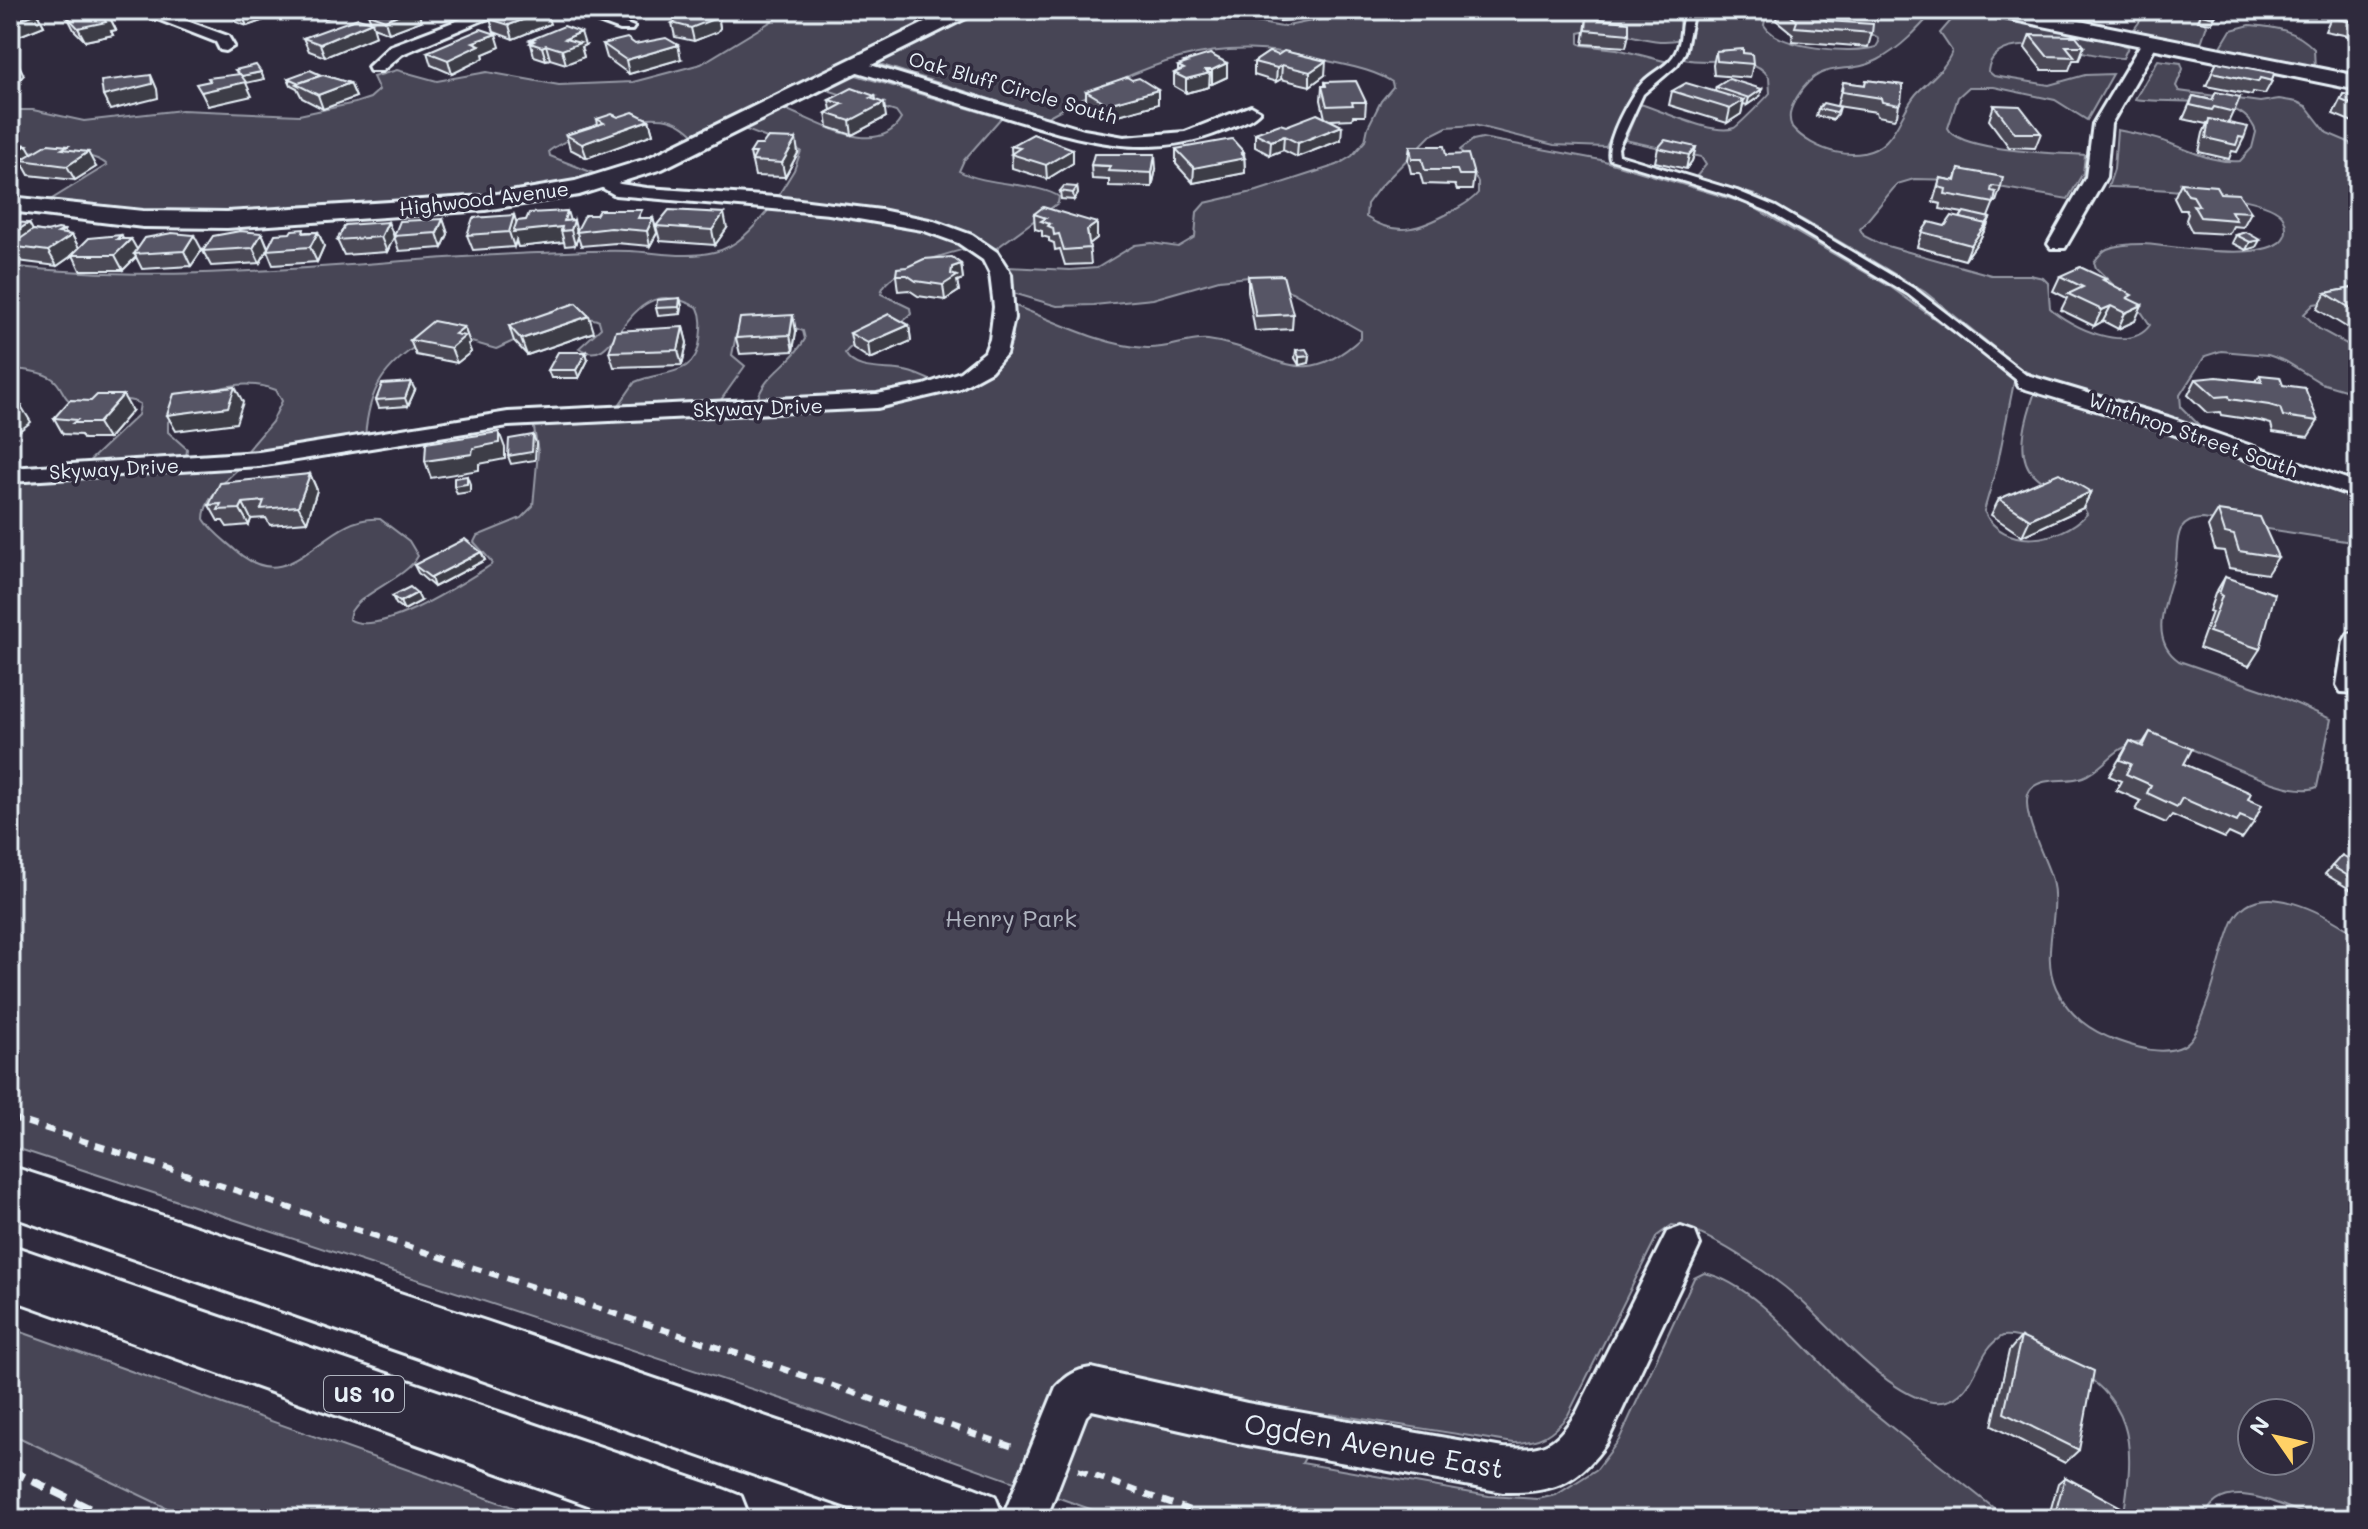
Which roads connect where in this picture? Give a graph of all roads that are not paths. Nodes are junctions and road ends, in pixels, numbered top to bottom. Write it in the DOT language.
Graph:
graph roads {
  1 [pos="142,10"];
  2 [pos="499,10"];
  3 [pos="574,10"];
  4 [pos="967,10"];
  5 [pos="1690,10"];
  6 [pos="1994,10"];
  7 [pos="626,27"];
  8 [pos="2150,42"];
  9 [pos="226,46"];
  10 [pos="854,65"];
  11 [pos="376,67"];
  12 [pos="2358,83"];
  13 [pos="1251,111"];
  14 [pos="602,182"];
  15 [pos="10,204"];
  16 [pos="2058,244"];
  17 [pos="2027,382"];
  18 [pos="10,475"];
  19 [pos="2358,491"];
  20 [pos="2358,641"];
  21 [pos="2351,685"];
  22 [pos="10,1191"];
  23 [pos="1681,1245"];
  24 [pos="10,1272"];
  25 [pos="718,1519"];
  26 [pos="972,1519"];
  27 [pos="1024,1519"];
  1 -- 9 [label="street"];
  2 -- 11 [label="street"];
  3 -- 7 [label="street"];
  4 -- 10 [label="street, Highwood Avenue"];
  5 -- 17 [label="lane"];
  6 -- 8 [label="street"];
  8 -- 12 [label="street"];
  8 -- 16 [label="street"];
  10 -- 13 [label="street, Oak Bluff Circle South"];
  10 -- 14 [label="street, Highwood Avenue"];
  14 -- 15 [label="street, Highwood Avenue"];
  14 -- 18 [label="street, Skyway Drive"];
  17 -- 19 [label="street, Winthrop Street South"];
  20 -- 21 [label="street"];
  22 -- 26 [label="highway"];
  23 -- 27 [label="street, Ogden Avenue East"];
  24 -- 25 [label="highway, US 10"];
}
